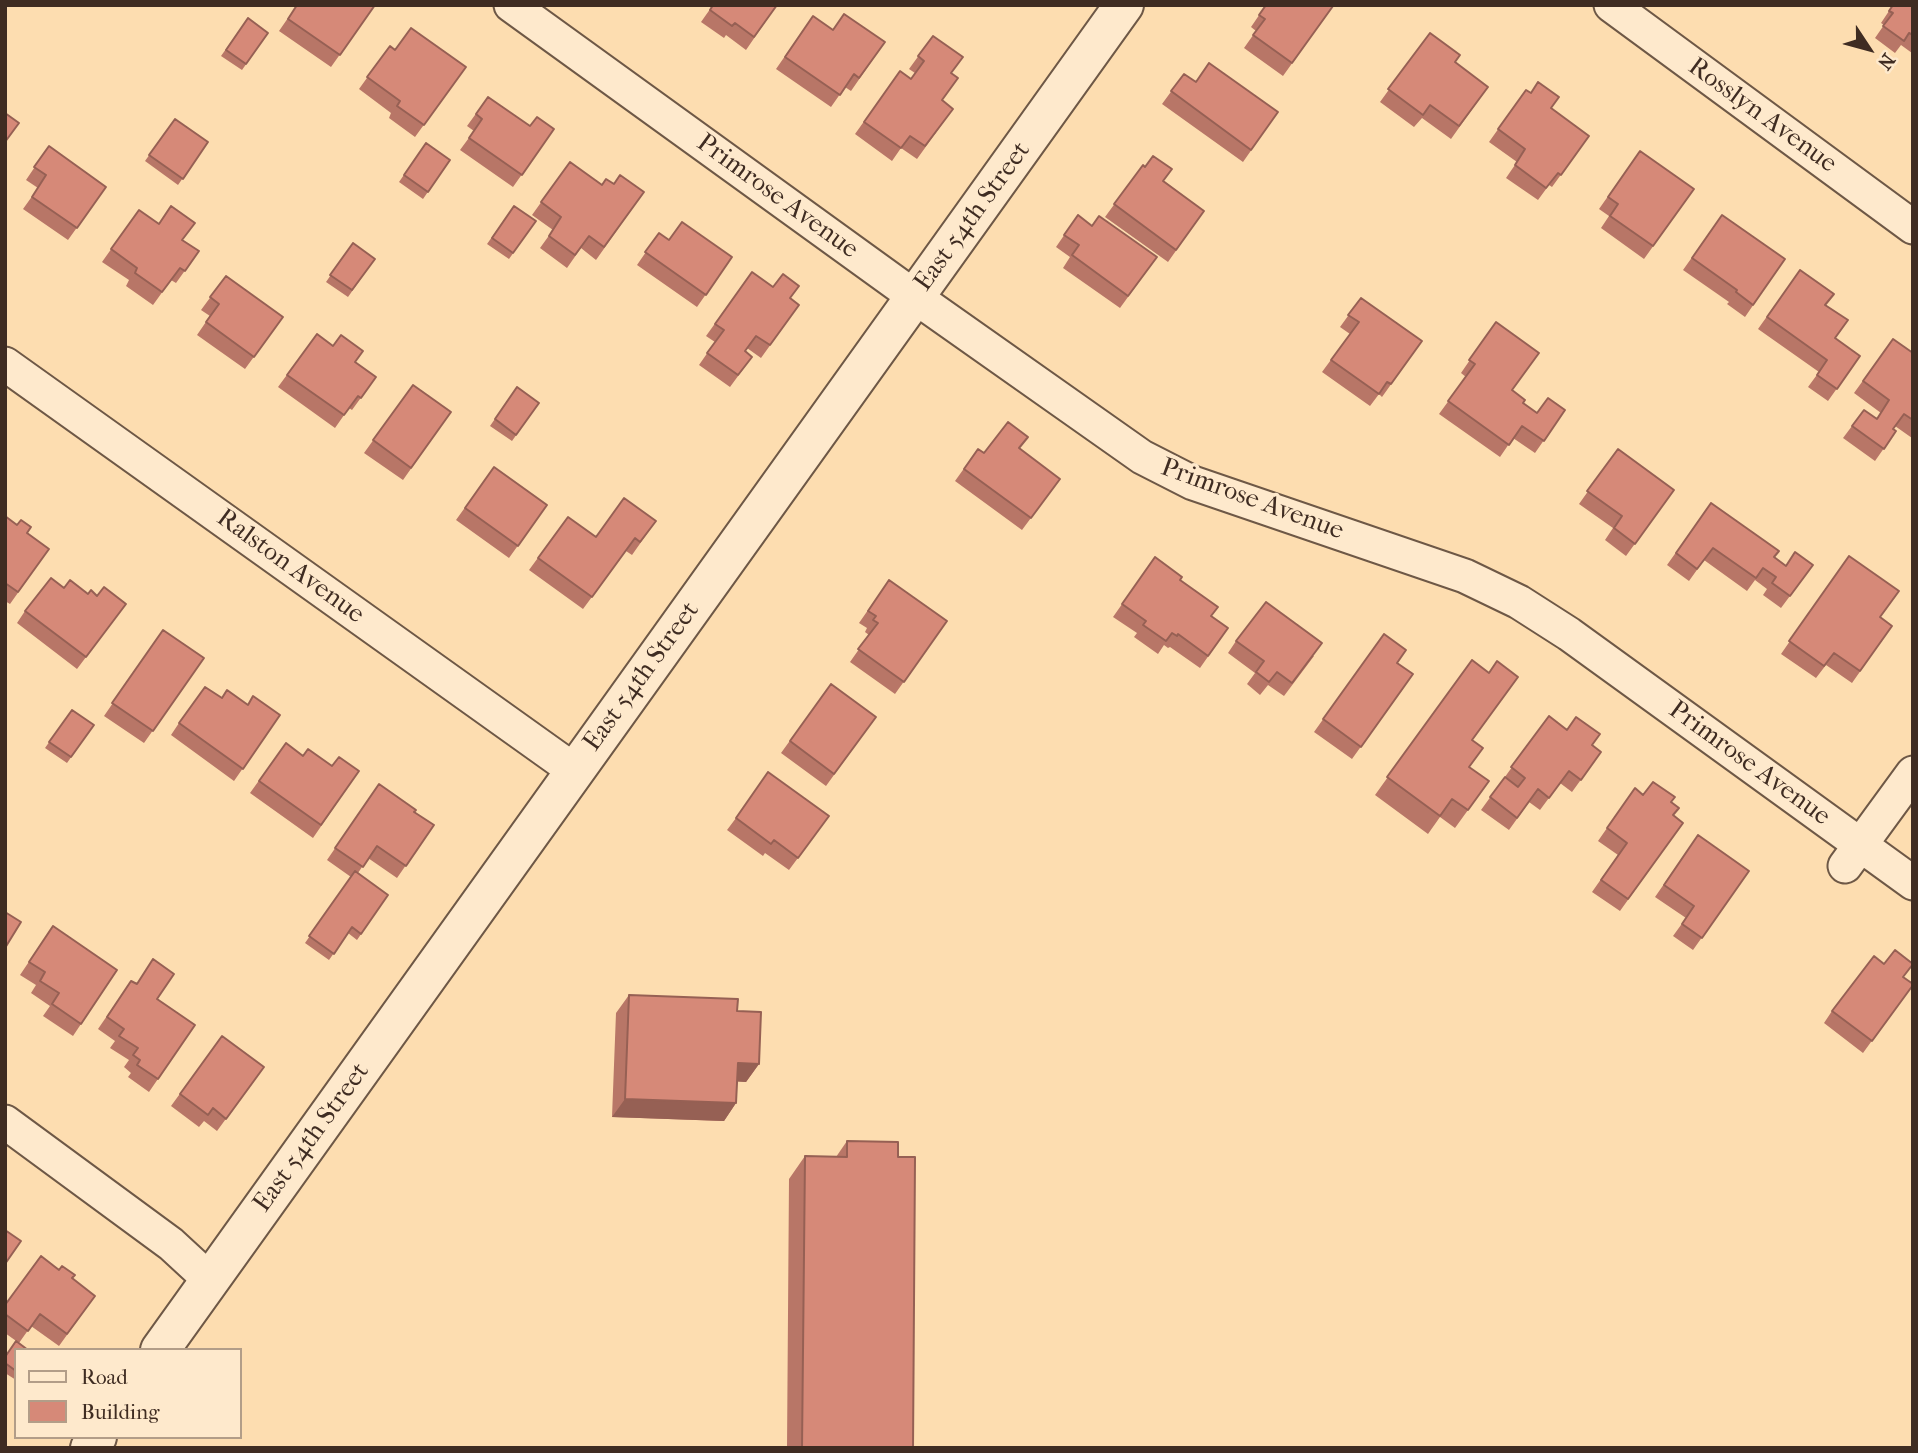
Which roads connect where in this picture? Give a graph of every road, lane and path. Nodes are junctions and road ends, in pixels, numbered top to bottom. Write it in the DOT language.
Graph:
graph roads {
  1 [pos="510,5"];
  2 [pos="1124,5"];
  3 [pos="1611,5"];
  4 [pos="1913,227"];
  5 [pos="915,297"];
  6 [pos="5,364"];
  7 [pos="575,771"];
  8 [pos="1913,773"];
  9 [pos="1853,856"];
  10 [pos="1913,883"];
  11 [pos="5,1122"];
  12 [pos="211,1280"];
  13 [pos="161,1348"];
  1 -- 5 [label="street, Primrose Avenue"];
  2 -- 5 [label="street, East 54th Street"];
  3 -- 4 [label="street, Rosslyn Avenue"];
  5 -- 7 [label="street, East 54th Street"];
  5 -- 9 [label="street, Primrose Avenue"];
  6 -- 7 [label="street, Ralston Avenue"];
  7 -- 12 [label="street, East 54th Street"];
  8 -- 9 [label="street"];
  9 -- 10 [label="street, Primrose Avenue"];
  11 -- 12 [label="street"];
  12 -- 13 [label="street, East 54th Street"];
}
